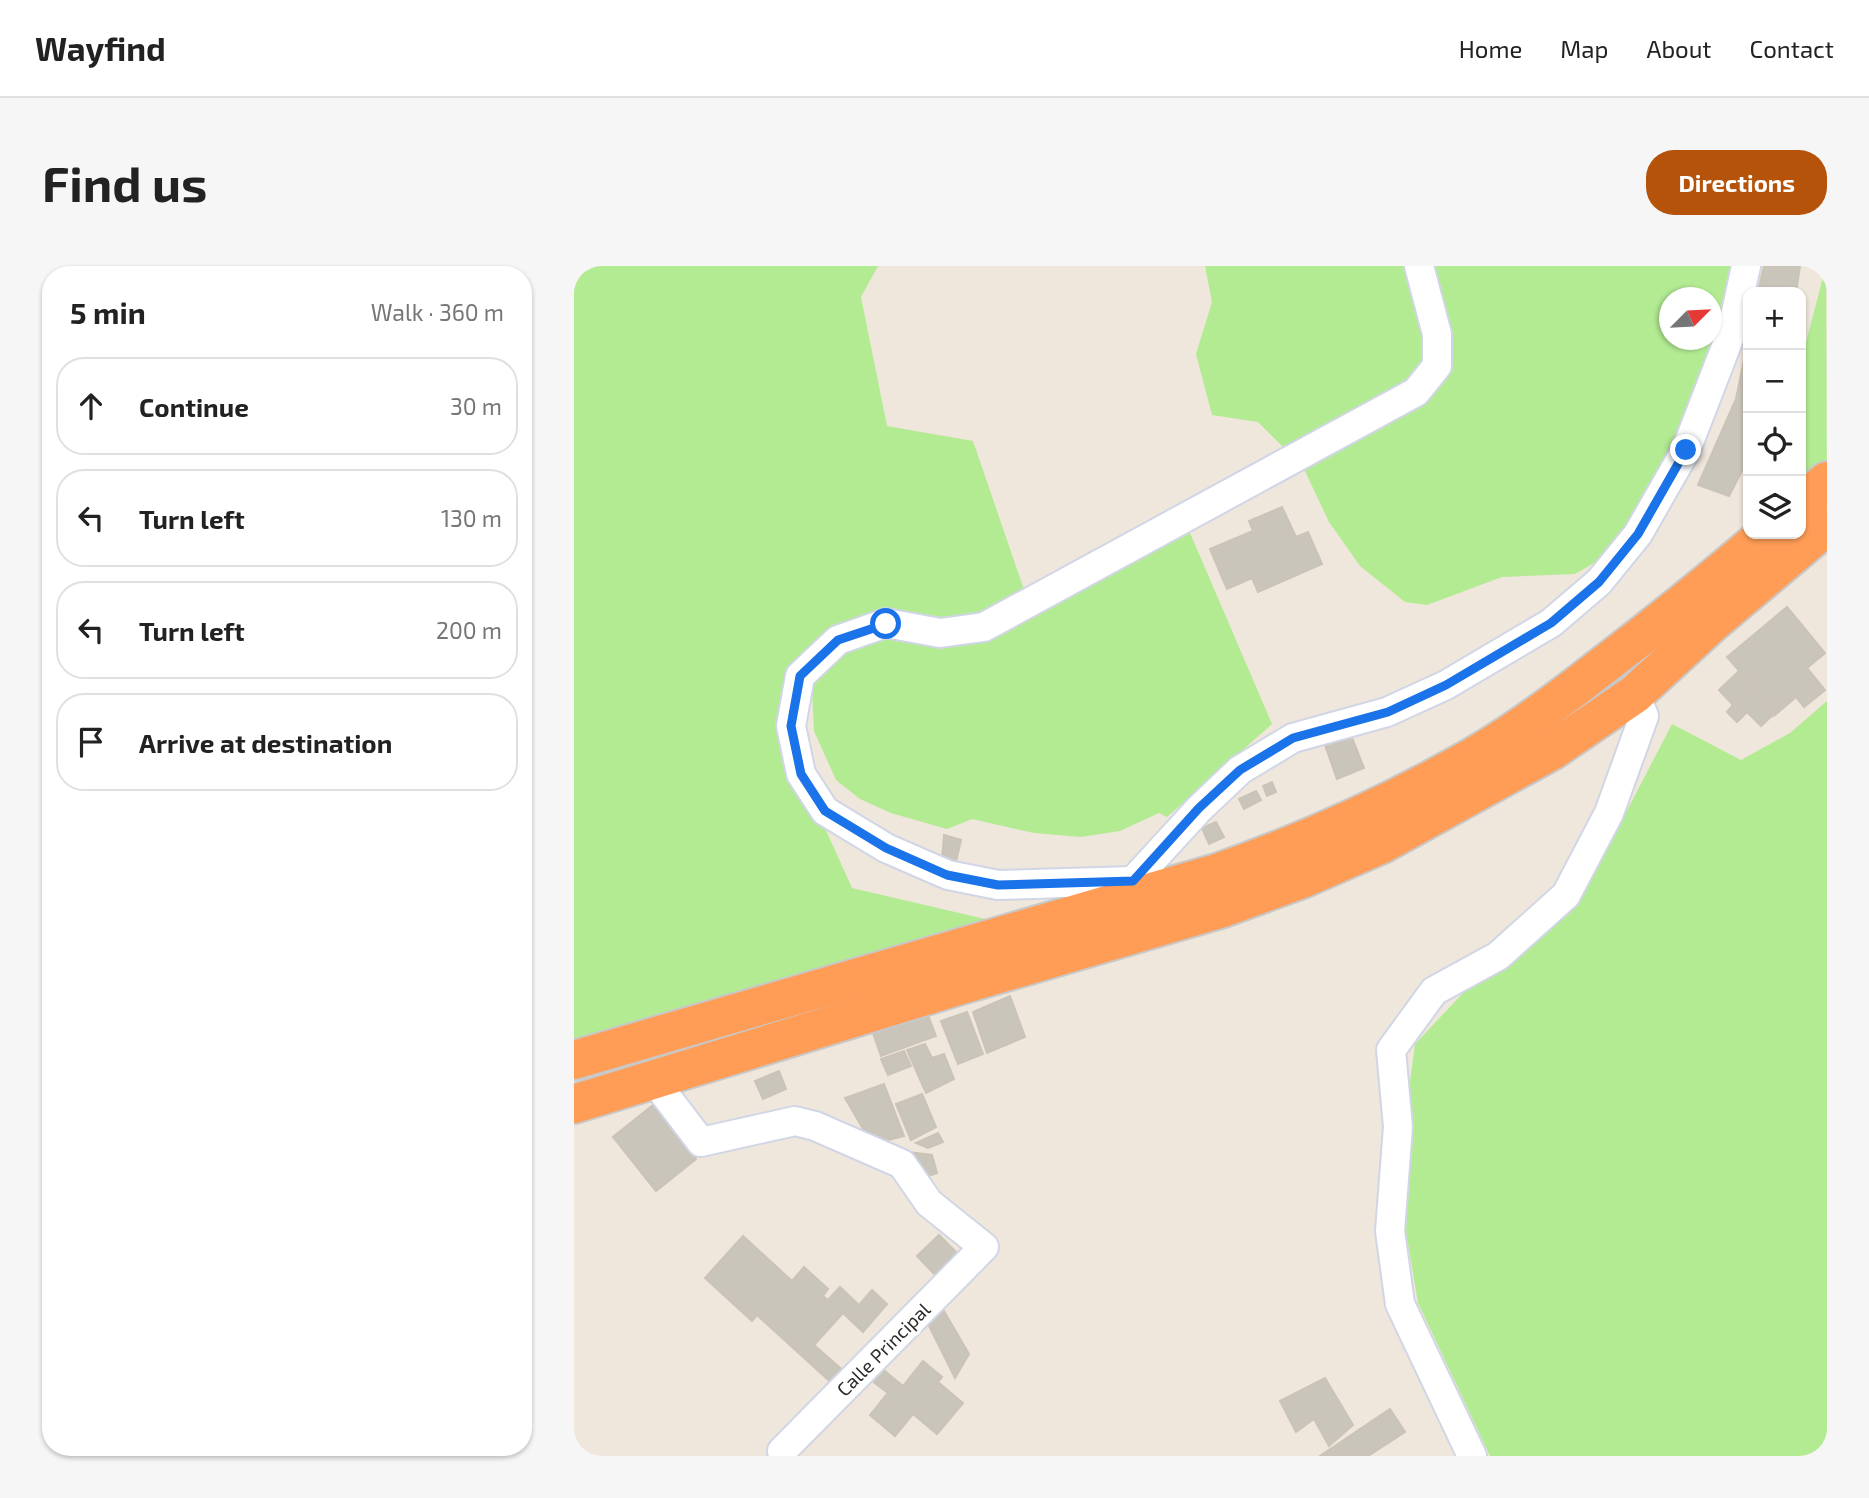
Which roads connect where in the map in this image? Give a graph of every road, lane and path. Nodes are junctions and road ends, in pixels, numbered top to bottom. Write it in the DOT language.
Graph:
graph roads {
  1 [pos="1419,266"];
  2 [pos="1746,266"];
  3 [pos="1827,481"];
  4 [pos="1806,499"];
  5 [pos="1827,526"];
  6 [pos="1760,539"];
  7 [pos="1635,694"];
  8 [pos="1139,887"];
  9 [pos="574,1060"];
  10 [pos="653,1079"];
  11 [pos="574,1104"];
  12 [pos="782,1451"];
  13 [pos="1472,1456"];
  1 -- 8 [label="street"];
  2 -- 8 [label="street"];
  3 -- 4 [label="highway"];
  5 -- 7 [label="highway"];
  6 -- 8 [label="highway"];
  7 -- 10 [label="highway"];
  7 -- 13 [label="street"];
  8 -- 9 [label="highway"];
  10 -- 11 [label="highway"];
  10 -- 12 [label="street, Calle Principal"];
}
